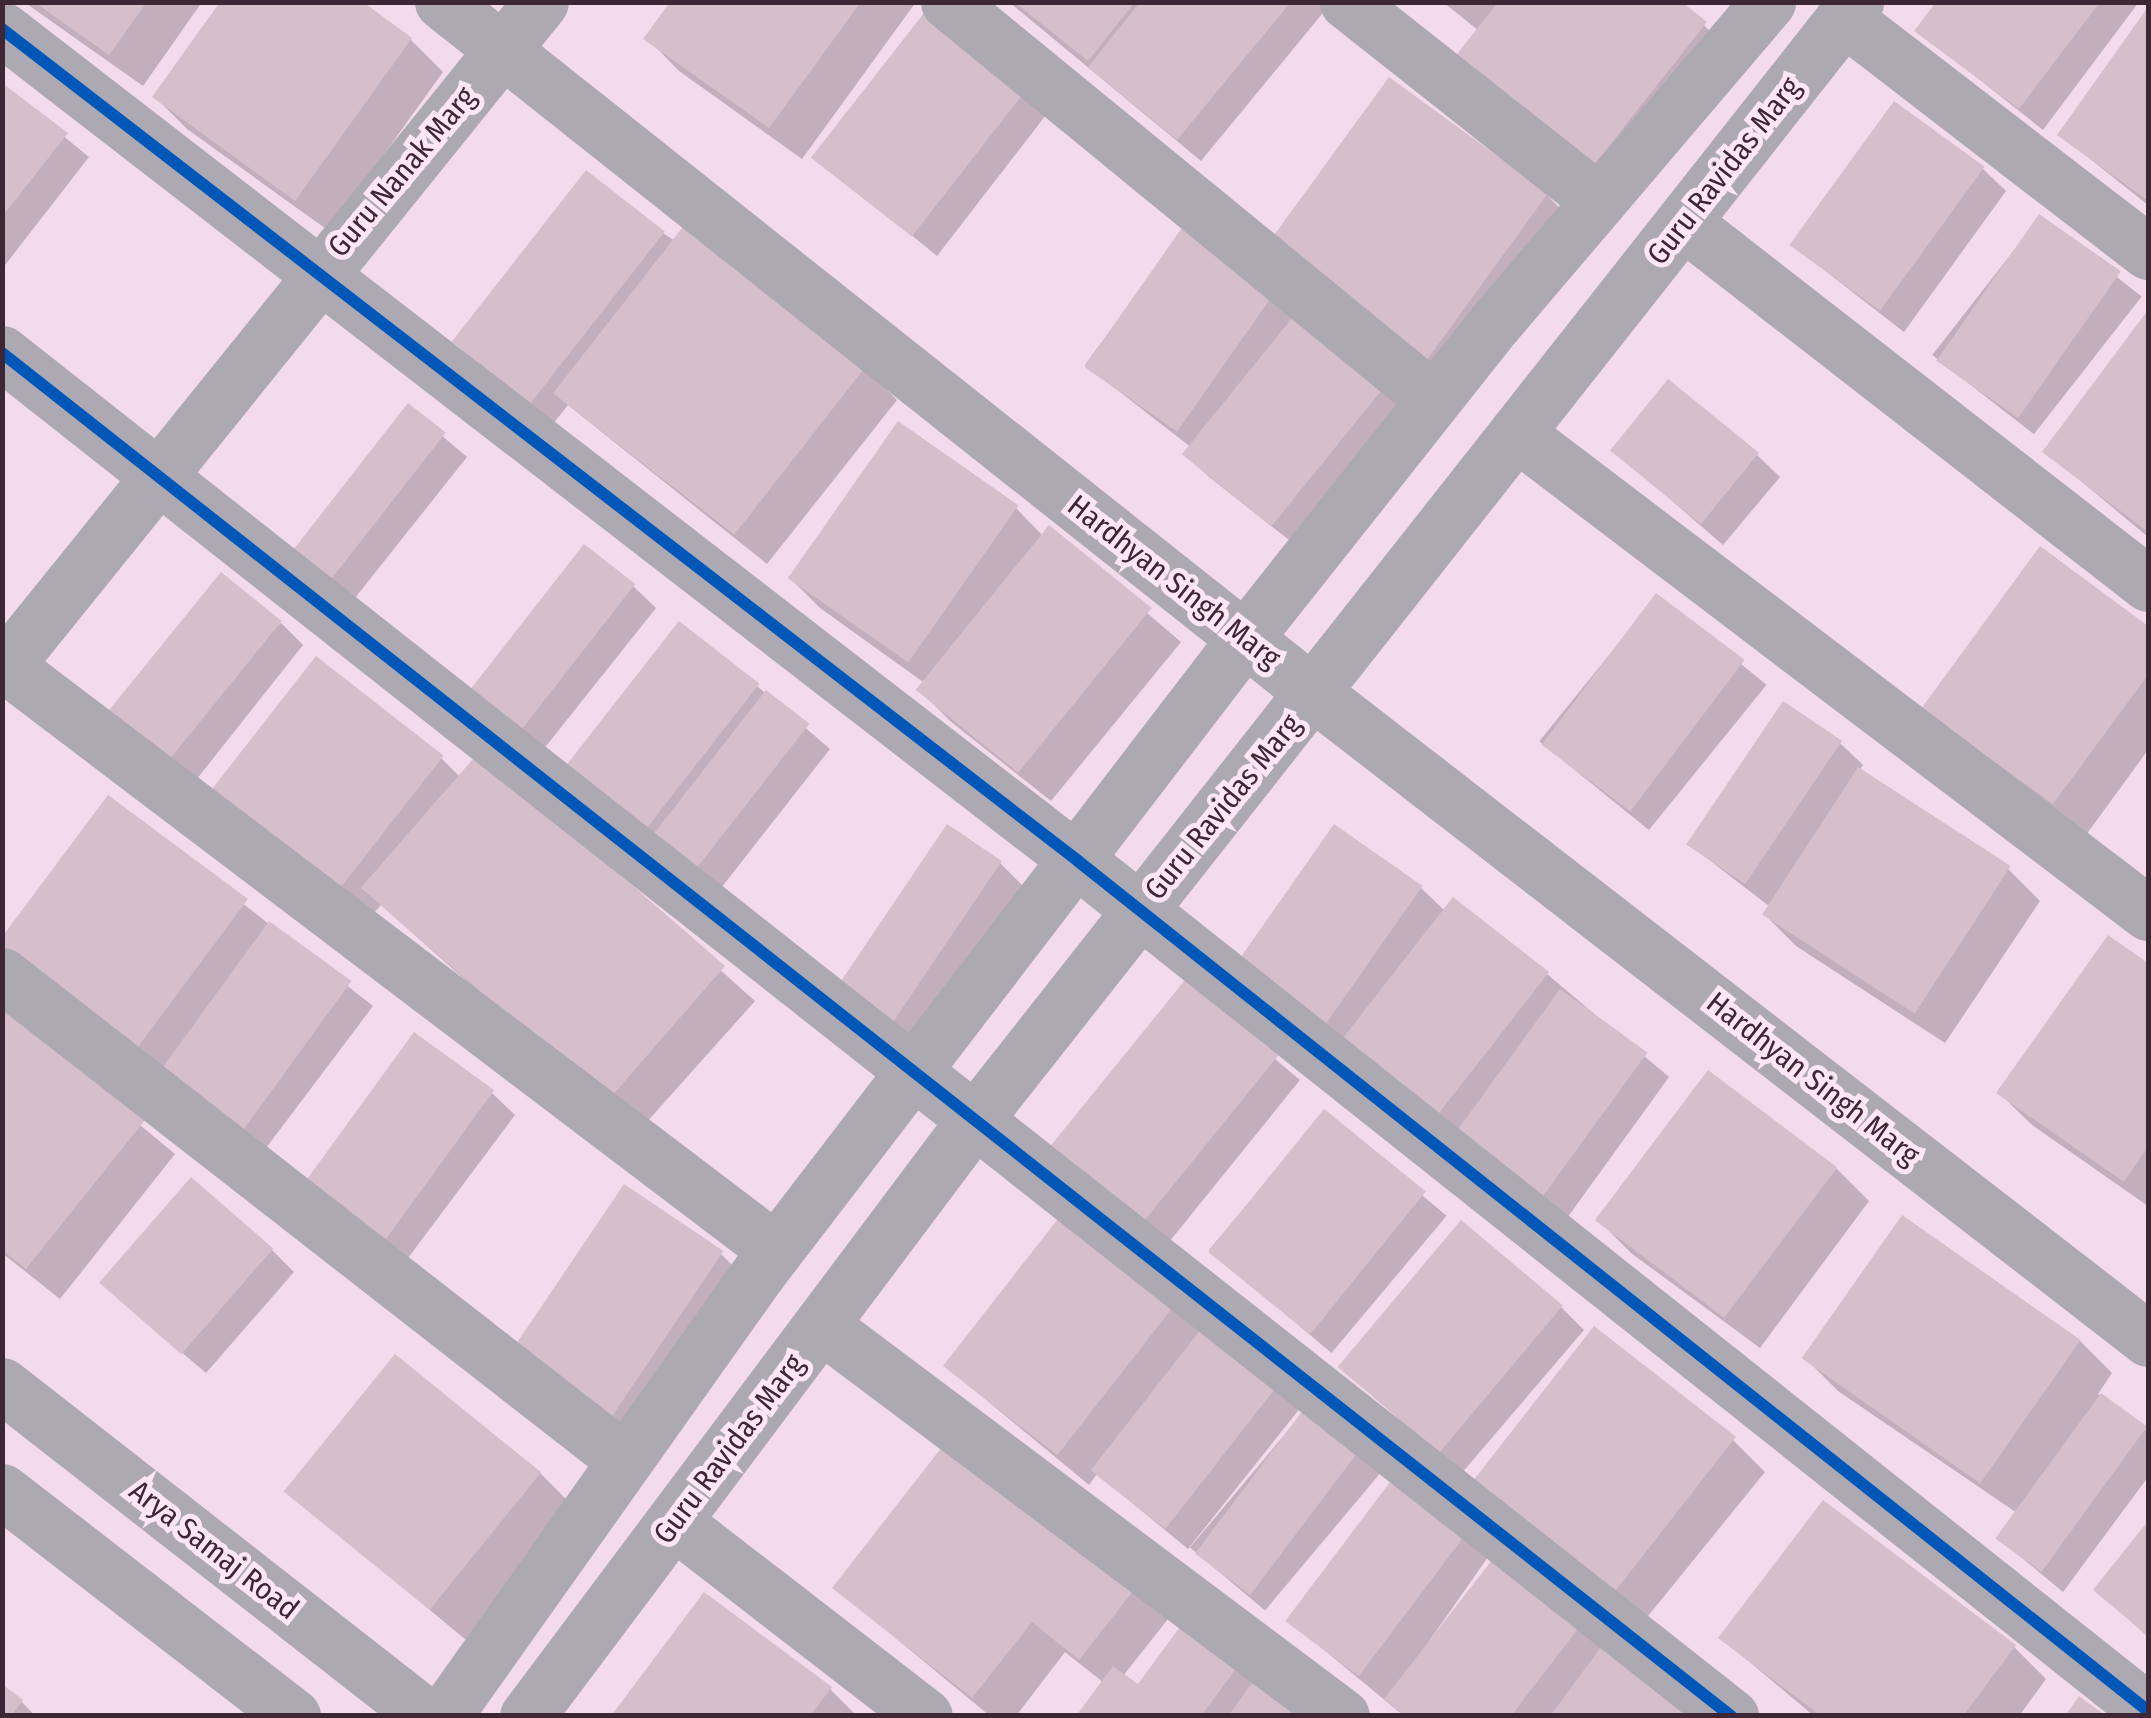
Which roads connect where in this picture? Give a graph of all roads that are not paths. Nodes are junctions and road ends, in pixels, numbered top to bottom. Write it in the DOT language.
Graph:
graph roads {
  1 [pos="442,2"];
  2 [pos="541,2"];
  3 [pos="948,2"];
  4 [pos="1347,2"];
  5 [pos="1760,5"];
  6 [pos="1850,10"];
  7 [pos="2,29"];
  8 [pos="504,50"];
  9 [pos="1599,202"];
  10 [pos="1684,223"];
  11 [pos="2148,252"];
  12 [pos="318,274"];
  13 [pos="2,354"];
  14 [pos="1433,399"];
  15 [pos="1516,433"];
  16 [pos="160,477"];
  17 [pos="2148,584"];
  18 [pos="1245,638"];
  19 [pos="4,666"];
  20 [pos="1316,694"];
  21 [pos="1078,862"];
  22 [pos="1138,912"];
  23 [pos="2148,913"];
  24 [pos="2,976"];
  25 [pos="914,1075"];
  26 [pos="972,1123"];
  27 [pos="776,1250"];
  28 [pos="822,1326"];
  29 [pos="2148,1339"];
  30 [pos="2,1385"];
  31 [pos="622,1458"];
  32 [pos="2,1491"];
  33 [pos="674,1522"];
  34 [pos="2148,1710"];
  35 [pos="293,1716"];
  36 [pos="426,1716"];
  37 [pos="444,1716"];
  38 [pos="527,1716"];
  39 [pos="925,1716"];
  40 [pos="1342,1716"];
  41 [pos="1731,1716"];
  1 -- 8 [label="street, Hardhyan Singh Marg"];
  2 -- 8 [label="street, Guru Nanak Marg"];
  3 -- 14 [label="street"];
  4 -- 9 [label="street"];
  5 -- 9 [label="street"];
  6 -- 10 [label="street, Guru Ravidas Marg"];
  6 -- 11 [label="street"];
  7 -- 12 [label="street"];
  8 -- 12 [label="street, Guru Nanak Marg"];
  8 -- 18 [label="street, Hardhyan Singh Marg"];
  9 -- 14 [label="street"];
  10 -- 15 [label="street, Guru Ravidas Marg"];
  10 -- 17 [label="street"];
  12 -- 16 [label="street, Guru Nanak Marg"];
  12 -- 21 [label="street"];
  13 -- 16 [label="street"];
  14 -- 18 [label="street"];
  15 -- 20 [label="street, Guru Ravidas Marg"];
  15 -- 23 [label="street"];
  16 -- 19 [label="street, Guru Nanak Marg"];
  16 -- 25 [label="street"];
  18 -- 20 [label="street, Hardhyan Singh Marg"];
  18 -- 21 [label="street"];
  19 -- 27 [label="street"];
  20 -- 22 [label="street, Guru Ravidas Marg"];
  20 -- 29 [label="street, Hardhyan Singh Marg"];
  21 -- 22 [label="street"];
  21 -- 25 [label="street"];
  22 -- 26 [label="street, Guru Ravidas Marg"];
  22 -- 34 [label="street"];
  24 -- 31 [label="street"];
  25 -- 26 [label="street"];
  25 -- 27 [label="street"];
  26 -- 28 [label="street, Guru Ravidas Marg"];
  26 -- 41 [label="street"];
  27 -- 31 [label="street"];
  28 -- 33 [label="street, Guru Ravidas Marg"];
  28 -- 40 [label="street"];
  30 -- 36 [label="street, Arya Samaj Road"];
  31 -- 37 [label="street"];
  32 -- 35 [label="street"];
  33 -- 38 [label="street, Guru Ravidas Marg"];
  33 -- 39 [label="street"];
}
